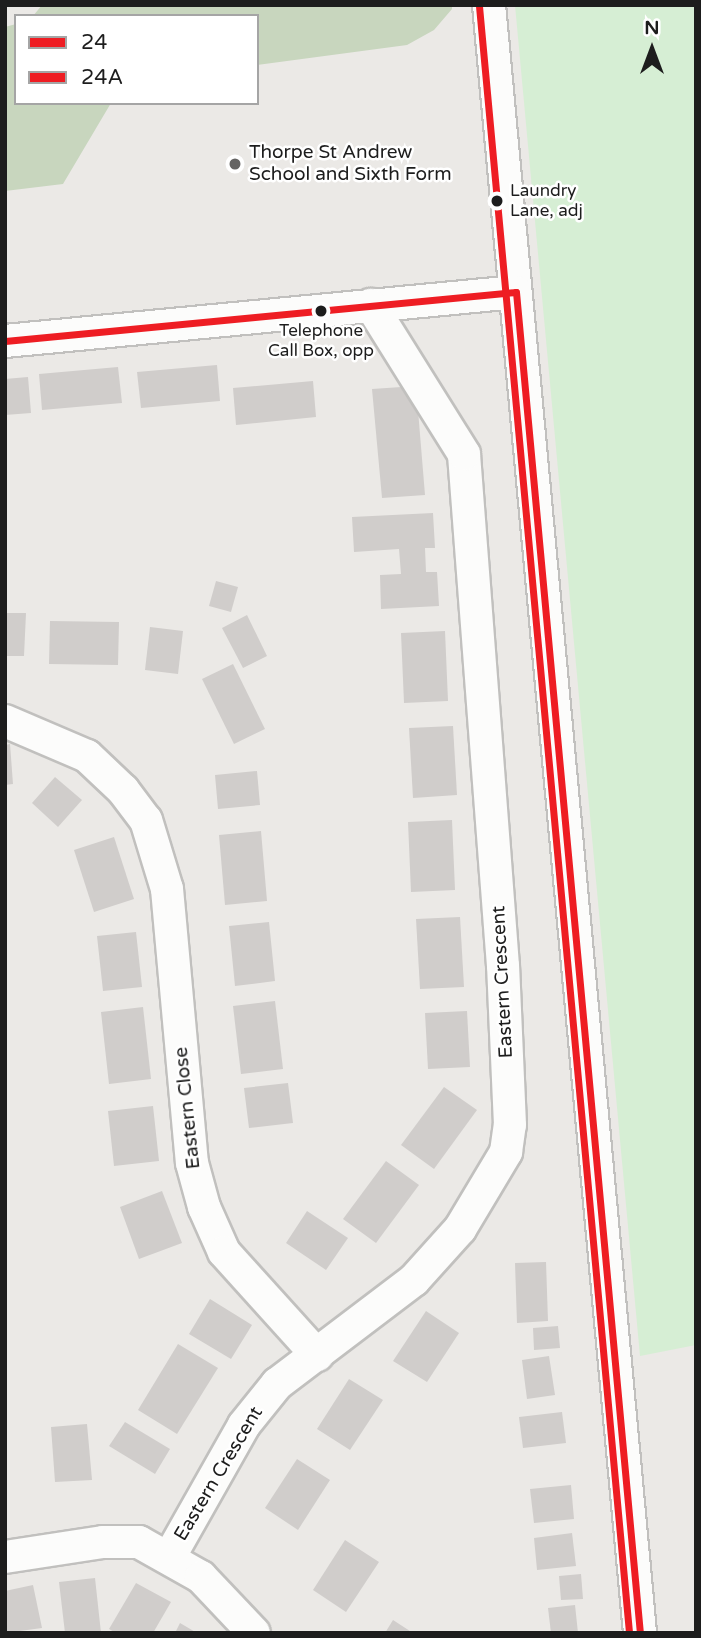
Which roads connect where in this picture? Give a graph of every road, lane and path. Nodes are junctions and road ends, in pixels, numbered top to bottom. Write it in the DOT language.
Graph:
graph roads {
  1 [pos="489,5"];
  2 [pos="516,292"];
  3 [pos="371,306"];
  4 [pos="5,341"];
  5 [pos="5,721"];
  6 [pos="317,1355"];
  7 [pos="170,1556"];
  8 [pos="5,1557"];
  9 [pos="254,1633"];
  10 [pos="640,1633"];
  1 -- 2 [label="street"];
  2 -- 3 [label="street"];
  2 -- 10 [label="street"];
  3 -- 4 [label="street"];
  3 -- 6 [label="street, Eastern Crescent"];
  5 -- 6 [label="street, Eastern Close"];
  6 -- 7 [label="street, Eastern Crescent"];
  7 -- 8 [label="street"];
  7 -- 9 [label="street"];
}
